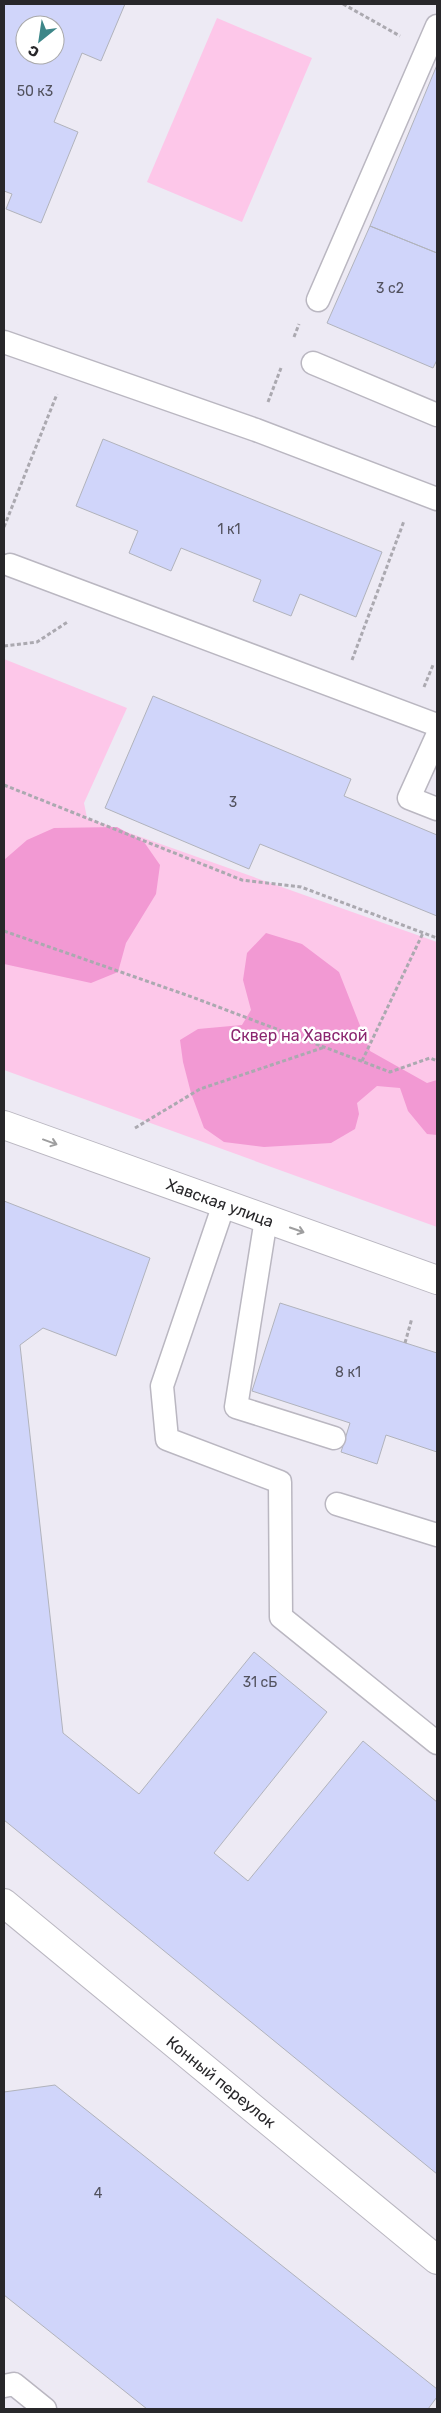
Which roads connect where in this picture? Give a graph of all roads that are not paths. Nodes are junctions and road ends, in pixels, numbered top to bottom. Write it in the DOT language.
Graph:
graph roads {
  1 [pos="437,26"];
  2 [pos="318,300"];
  3 [pos="4,342"];
  4 [pos="313,363"];
  5 [pos="437,415"];
  6 [pos="437,499"];
  7 [pos="10,565"];
  8 [pos="437,724"];
  9 [pos="437,736"];
  10 [pos="437,809"];
  11 [pos="4,1125"];
  12 [pos="224,1204"];
  13 [pos="266,1219"];
  14 [pos="437,1280"];
  15 [pos="334,1438"];
  16 [pos="337,1504"];
  17 [pos="437,1535"];
  18 [pos="437,1743"];
  19 [pos="4,1903"];
  20 [pos="437,2260"];
  21 [pos="4,2386"];
  22 [pos="45,2409"];
  1 -- 2 [label="lane"];
  3 -- 6 [label="lane"];
  4 -- 5 [label="lane"];
  7 -- 8 [label="lane"];
  9 -- 10 [label="lane"];
  11 -- 12 [label="street, Хавская улица, one-way"];
  12 -- 13 [label="street, Хавская улица"];
  12 -- 18 [label="lane"];
  13 -- 14 [label="street, Хавская улица, one-way"];
  13 -- 15 [label="lane"];
  16 -- 17 [label="lane"];
  19 -- 20 [label="street, Конный переулок"];
  21 -- 22 [label="lane"];
}
